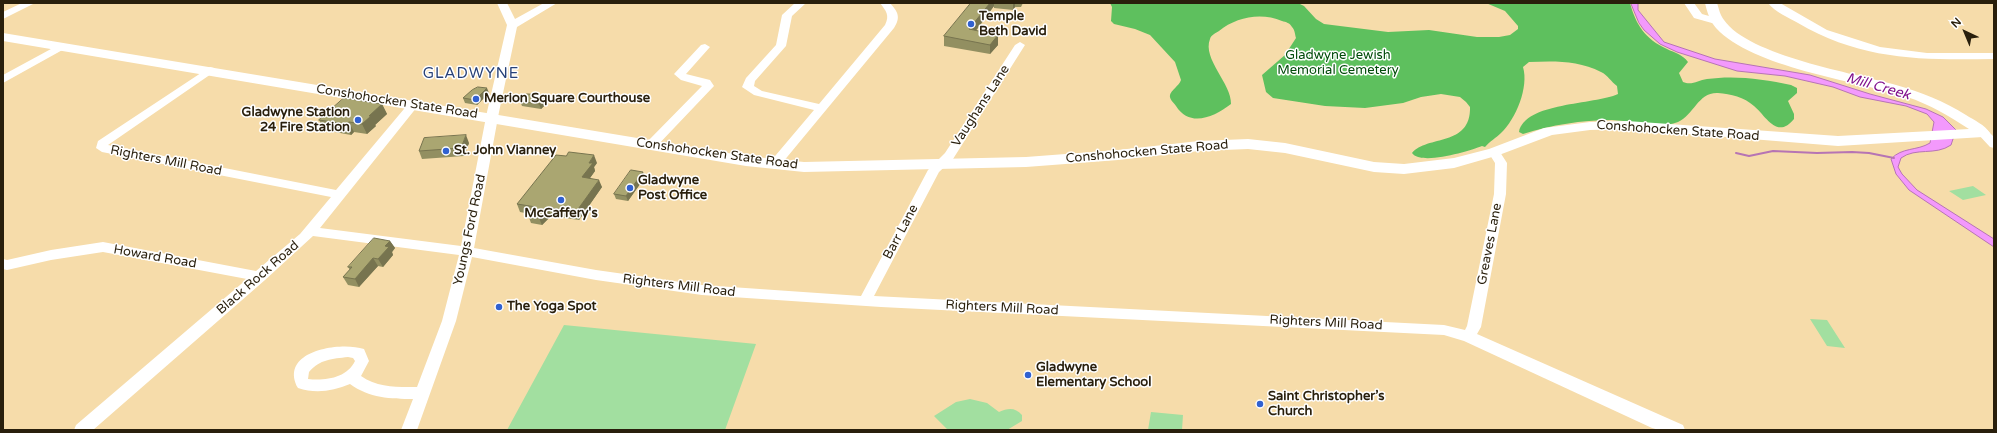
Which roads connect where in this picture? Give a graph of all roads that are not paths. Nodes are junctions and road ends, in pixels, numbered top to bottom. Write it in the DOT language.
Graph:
graph roads {
  1 [pos="30,3"];
  2 [pos="502,3"];
  3 [pos="552,3"];
  4 [pos="801,3"];
  5 [pos="885,3"];
  6 [pos="1689,3"];
  7 [pos="1711,3"];
  8 [pos="1774,3"];
  9 [pos="3,16"];
  10 [pos="1719,22"];
  11 [pos="512,26"];
  12 [pos="3,37"];
  13 [pos="1020,45"];
  14 [pos="62,46"];
  15 [pos="705,47"];
  16 [pos="1994,56"];
  17 [pos="210,70"];
  18 [pos="3,80"];
  19 [pos="413,105"];
  20 [pos="821,108"];
  21 [pos="492,118"];
  22 [pos="1982,133"];
  23 [pos="1994,144"];
  24 [pos="651,145"];
  25 [pos="1494,152"];
  26 [pos="774,164"];
  27 [pos="940,164"];
  28 [pos="340,195"];
  29 [pos="311,231"];
  30 [pos="467,251"];
  31 [pos="3,264"];
  32 [pos="260,276"];
  33 [pos="865,301"];
  34 [pos="1468,336"];
  35 [pos="351,376"];
  36 [pos="423,393"];
  37 [pos="82,430"];
  38 [pos="408,430"];
  39 [pos="1678,430"];
  1 -- 9 [label="street"];
  2 -- 11 [label="street"];
  3 -- 11 [label="street"];
  4 -- 20 [label="street"];
  5 -- 20 [label="street"];
  6 -- 10 [label="street"];
  7 -- 10 [label="main road"];
  8 -- 16 [label="street"];
  10 -- 22 [label="main road"];
  11 -- 21 [label="street, Youngs Ford Road"];
  12 -- 14 [label="main road, Conshohocken State Road"];
  13 -- 27 [label="street, Vaughans Lane"];
  14 -- 17 [label="main road, Conshohocken State Road"];
  14 -- 18 [label="street"];
  15 -- 24 [label="street"];
  17 -- 19 [label="main road, Conshohocken State Road"];
  17 -- 28 [label="street, Righters Mill Road"];
  19 -- 21 [label="main road, Conshohocken State Road"];
  19 -- 28 [label="street, Black Rock Road"];
  20 -- 26 [label="street"];
  21 -- 24 [label="main road, Conshohocken State Road"];
  21 -- 30 [label="street, Youngs Ford Road"];
  22 -- 23 [label="street"];
  22 -- 25 [label="main road, Conshohocken State Road"];
  24 -- 26 [label="main road, Conshohocken State Road"];
  25 -- 27 [label="main road, Conshohocken State Road"];
  25 -- 34 [label="street, Greaves Lane"];
  26 -- 27 [label="main road, Conshohocken State Road"];
  27 -- 33 [label="street, Barr Lane"];
  28 -- 29 [label="street, Black Rock Road"];
  29 -- 30 [label="street, Righters Mill Road"];
  29 -- 32 [label="street, Black Rock Road"];
  30 -- 33 [label="street, Righters Mill Road"];
  30 -- 36 [label="street, Youngs Ford Road"];
  31 -- 32 [label="street, Howard Road"];
  32 -- 37 [label="street, Black Rock Road"];
  33 -- 34 [label="street, Righters Mill Road"];
  34 -- 39 [label="street, Righters Mill Road"];
  35 -- 36 [label="street"];
  36 -- 38 [label="street, Youngs Ford Road"];
}
